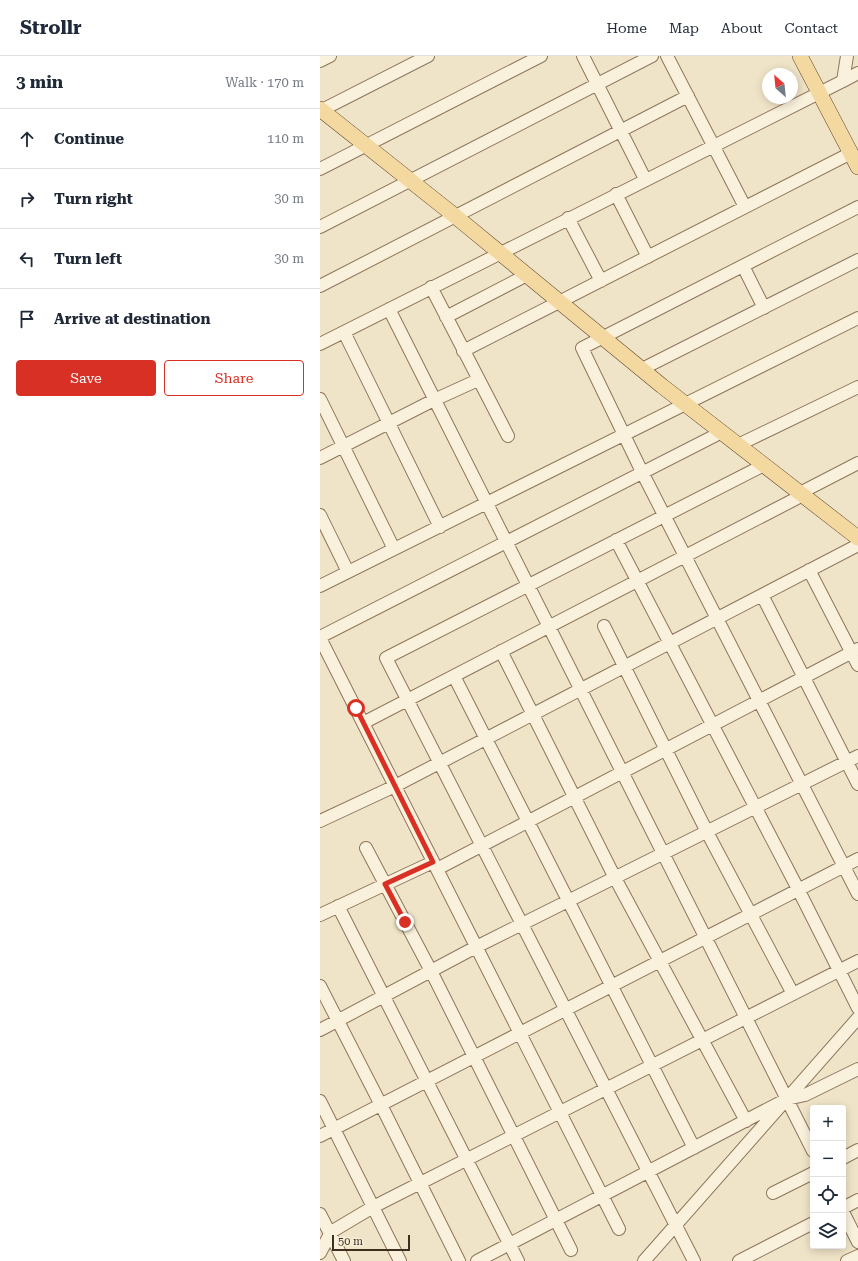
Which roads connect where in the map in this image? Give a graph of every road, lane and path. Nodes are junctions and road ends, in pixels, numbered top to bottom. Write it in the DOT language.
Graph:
graph roads {
  1 [pos="330,56"];
  2 [pos="428,56"];
  3 [pos="541,56"];
  4 [pos="583,56"];
  5 [pos="652,56"];
  6 [pos="667,56"];
  7 [pos="800,56"];
  8 [pos="847,56"];
  9 [pos="320,61"];
  10 [pos="858,73"];
  11 [pos="840,82"];
  12 [pos="597,84"];
  13 [pos="821,91"];
  14 [pos="688,96"];
  15 [pos="321,110"];
  16 [pos="621,131"];
  17 [pos="714,145"];
  18 [pos="366,146"];
  19 [pos="851,153"];
  20 [pos="858,167"];
  21 [pos="320,169"];
  22 [pos="410,180"];
  23 [pos="645,180"];
  24 [pos="616,194"];
  25 [pos="745,207"];
  26 [pos="858,207"];
  27 [pos="455,216"];
  28 [pos="568,218"];
  29 [pos="320,228"];
  30 [pos="500,253"];
  31 [pos="648,256"];
  32 [pos="858,260"];
  33 [pos="743,266"];
  34 [pos="527,275"];
  35 [pos="601,281"];
  36 [pos="320,286"];
  37 [pos="431,288"];
  38 [pos="559,302"];
  39 [pos="764,308"];
  40 [pos="389,309"];
  41 [pos="446,317"];
  42 [pos="858,318"];
  43 [pos="344,332"];
  44 [pos="603,337"];
  45 [pos="320,344"];
  46 [pos="463,351"];
  47 [pos="642,369"];
  48 [pos="478,380"];
  49 [pos="858,387"];
  50 [pos="320,399"];
  51 [pos="434,400"];
  52 [pos="686,404"];
  53 [pos="390,424"];
  54 [pos="722,432"];
  55 [pos="624,435"];
  56 [pos="508,436"];
  57 [pos="738,445"];
  58 [pos="344,447"];
  59 [pos="320,458"];
  60 [pos="858,463"];
  61 [pos="764,465"];
  62 [pos="642,472"];
  63 [pos="802,494"];
  64 [pos="487,503"];
  65 [pos="320,515"];
  66 [pos="664,516"];
  67 [pos="440,527"];
  68 [pos="616,540"];
  69 [pos="506,542"];
  70 [pos="858,544"];
  71 [pos="394,549"];
  72 [pos="685,556"];
  73 [pos="809,570"];
  74 [pos="348,572"];
  75 [pos="637,581"];
  76 [pos="320,586"];
  77 [pos="528,586"];
  78 [pos="762,595"];
  79 [pos="716,618"];
  80 [pos="604,626"];
  81 [pos="549,627"];
  82 [pos="320,638"];
  83 [pos="670,643"];
  84 [pos="855,650"];
  85 [pos="501,651"];
  86 [pos="858,665"];
  87 [pos="624,666"];
  88 [pos="454,676"];
  89 [pos="804,677"];
  90 [pos="580,689"];
  91 [pos="407,700"];
  92 [pos="758,701"];
  93 [pos="533,714"];
  94 [pos="363,723"];
  95 [pos="712,725"];
  96 [pos="486,738"];
  97 [pos="666,749"];
  98 [pos="858,756"];
  99 [pos="846,762"];
  100 [pos="439,763"];
  101 [pos="622,772"];
  102 [pos="802,784"];
  103 [pos="858,784"];
  104 [pos="395,786"];
  105 [pos="574,797"];
  106 [pos="756,807"];
  107 [pos="320,821"];
  108 [pos="528,821"];
  109 [pos="707,832"];
  110 [pos="481,845"];
  111 [pos="366,848"];
  112 [pos="663,853"];
  113 [pos="858,859"];
  114 [pos="435,865"];
  115 [pos="844,866"];
  116 [pos="615,878"];
  117 [pos="385,884"];
  118 [pos="798,889"];
  119 [pos="858,894"];
  120 [pos="568,901"];
  121 [pos="338,906"];
  122 [pos="751,914"];
  123 [pos="320,915"];
  124 [pos="521,924"];
  125 [pos="706,937"];
  126 [pos="476,947"];
  127 [pos="659,961"];
  128 [pos="858,961"];
  129 [pos="431,971"];
  130 [pos="839,971"];
  131 [pos="320,986"];
  132 [pos="612,986"];
  133 [pos="793,994"];
  134 [pos="384,996"];
  135 [pos="858,1008"];
  136 [pos="565,1010"];
  137 [pos="746,1018"];
  138 [pos="858,1018"];
  139 [pos="338,1020"];
  140 [pos="320,1030"];
  141 [pos="520,1033"];
  142 [pos="702,1040"];
  143 [pos="473,1057"];
  144 [pos="652,1066"];
  145 [pos="858,1069"];
  146 [pos="427,1081"];
  147 [pos="606,1090"];
  148 [pos="787,1099"];
  149 [pos="320,1101"];
  150 [pos="382,1104"];
  151 [pos="560,1113"];
  152 [pos="746,1121"];
  153 [pos="334,1129"];
  154 [pos="320,1136"];
  155 [pos="513,1136"];
  156 [pos="810,1145"];
  157 [pos="694,1148"];
  158 [pos="858,1150"];
  159 [pos="846,1156"];
  160 [pos="467,1160"];
  161 [pos="648,1172"];
  162 [pos="810,1175"];
  163 [pos="420,1184"];
  164 [pos="773,1194"];
  165 [pos="602,1196"];
  166 [pos="858,1200"];
  167 [pos="846,1206"];
  168 [pos="373,1207"];
  169 [pos="844,1213"];
  170 [pos="320,1214"];
  171 [pos="556,1220"];
  172 [pos="810,1225"];
  173 [pos="675,1226"];
  174 [pos="619,1229"];
  175 [pos="330,1234"];
  176 [pos="858,1242"];
  177 [pos="510,1244"];
  178 [pos="571,1250"];
  179 [pos="320,1253"];
  180 [pos="858,1256"];
  181 [pos="344,1261"];
  182 [pos="400,1261"];
  183 [pos="458,1261"];
  184 [pos="477,1261"];
  185 [pos="518,1261"];
  186 [pos="644,1261"];
  187 [pos="694,1261"];
  188 [pos="738,1261"];
  189 [pos="847,1261"];
  1 -- 9 [label="street"];
  2 -- 15 [label="street"];
  3 -- 18 [label="street"];
  4 -- 12 [label="street"];
  5 -- 12 [label="street"];
  6 -- 14 [label="street"];
  7 -- 13 [label="main road"];
  8 -- 11 [label="street"];
  10 -- 11 [label="street"];
  11 -- 13 [label="street"];
  12 -- 16 [label="street"];
  12 -- 22 [label="street"];
  13 -- 17 [label="street"];
  13 -- 19 [label="main road"];
  14 -- 16 [label="street"];
  14 -- 17 [label="street"];
  15 -- 18 [label="main road"];
  16 -- 23 [label="street"];
  16 -- 27 [label="street"];
  17 -- 23 [label="street"];
  17 -- 25 [label="street"];
  18 -- 21 [label="street"];
  18 -- 22 [label="main road"];
  19 -- 20 [label="main road"];
  19 -- 25 [label="street"];
  22 -- 27 [label="main road"];
  22 -- 29 [label="street"];
  23 -- 24 [label="street"];
  24 -- 28 [label="street"];
  24 -- 31 [label="street"];
  25 -- 31 [label="street"];
  26 -- 33 [label="street"];
  27 -- 30 [label="main road"];
  27 -- 36 [label="street"];
  28 -- 30 [label="street"];
  28 -- 35 [label="street"];
  30 -- 34 [label="main road"];
  30 -- 37 [label="street"];
  31 -- 35 [label="street"];
  32 -- 39 [label="street"];
  33 -- 39 [label="street"];
  33 -- 44 [label="street"];
  34 -- 38 [label="main road"];
  34 -- 41 [label="street"];
  35 -- 38 [label="street"];
  37 -- 40 [label="street"];
  37 -- 41 [label="street"];
  38 -- 44 [label="main road"];
  38 -- 46 [label="street"];
  39 -- 47 [label="street"];
  40 -- 43 [label="street"];
  40 -- 51 [label="street"];
  41 -- 46 [label="street"];
  42 -- 52 [label="street"];
  43 -- 45 [label="street"];
  43 -- 53 [label="street"];
  44 -- 47 [label="main road"];
  44 -- 55 [label="street"];
  46 -- 48 [label="street"];
  47 -- 52 [label="main road"];
  48 -- 51 [label="street"];
  48 -- 56 [label="street"];
  49 -- 57 [label="street"];
  50 -- 58 [label="street"];
  51 -- 53 [label="street"];
  51 -- 64 [label="street"];
  52 -- 54 [label="main road"];
  52 -- 55 [label="street"];
  53 -- 58 [label="street"];
  53 -- 67 [label="street"];
  54 -- 57 [label="main road"];
  54 -- 62 [label="street"];
  55 -- 62 [label="street"];
  55 -- 64 [label="street"];
  57 -- 61 [label="main road"];
  58 -- 59 [label="street"];
  58 -- 71 [label="street"];
  60 -- 63 [label="street"];
  61 -- 63 [label="main road"];
  61 -- 66 [label="street"];
  62 -- 66 [label="street"];
  62 -- 69 [label="street"];
  63 -- 70 [label="main road"];
  63 -- 72 [label="street"];
  64 -- 67 [label="street"];
  64 -- 69 [label="street"];
  65 -- 74 [label="street"];
  66 -- 68 [label="street"];
  66 -- 72 [label="street"];
  67 -- 71 [label="street"];
  68 -- 75 [label="street"];
  68 -- 77 [label="street"];
  69 -- 77 [label="street"];
  69 -- 82 [label="street"];
  70 -- 73 [label="street"];
  71 -- 74 [label="street"];
  72 -- 75 [label="street"];
  72 -- 79 [label="street"];
  73 -- 78 [label="street"];
  73 -- 84 [label="street"];
  74 -- 76 [label="street"];
  75 -- 81 [label="street"];
  75 -- 83 [label="street"];
  77 -- 81 [label="street"];
  77 -- 91 [label="street"];
  78 -- 79 [label="street"];
  78 -- 89 [label="street"];
  79 -- 83 [label="street"];
  79 -- 92 [label="street"];
  80 -- 87 [label="street"];
  81 -- 85 [label="street"];
  81 -- 90 [label="street"];
  82 -- 94 [label="street"];
  83 -- 87 [label="street"];
  83 -- 95 [label="street"];
  84 -- 86 [label="street"];
  84 -- 89 [label="street"];
  85 -- 88 [label="street"];
  85 -- 93 [label="street"];
  87 -- 90 [label="street"];
  87 -- 97 [label="street"];
  88 -- 91 [label="street"];
  88 -- 96 [label="street"];
  89 -- 92 [label="street"];
  89 -- 99 [label="street"];
  90 -- 93 [label="street"];
  90 -- 101 [label="street"];
  91 -- 94 [label="street"];
  91 -- 100 [label="street"];
  92 -- 95 [label="street"];
  92 -- 102 [label="street"];
  93 -- 96 [label="street"];
  93 -- 105 [label="street"];
  94 -- 104 [label="street"];
  95 -- 97 [label="street"];
  95 -- 106 [label="street"];
  96 -- 100 [label="street"];
  96 -- 108 [label="street"];
  97 -- 101 [label="street"];
  97 -- 109 [label="street"];
  98 -- 99 [label="street"];
  99 -- 102 [label="street"];
  99 -- 103 [label="street"];
  100 -- 104 [label="street"];
  100 -- 110 [label="street"];
  101 -- 105 [label="street"];
  101 -- 112 [label="street"];
  102 -- 106 [label="street"];
  102 -- 115 [label="street"];
  104 -- 107 [label="street"];
  104 -- 114 [label="street"];
  105 -- 108 [label="street"];
  105 -- 116 [label="street"];
  106 -- 109 [label="street"];
  106 -- 118 [label="street"];
  108 -- 110 [label="street"];
  108 -- 120 [label="street"];
  109 -- 112 [label="street"];
  109 -- 122 [label="street"];
  110 -- 114 [label="street"];
  110 -- 124 [label="street"];
  111 -- 117 [label="street"];
  112 -- 116 [label="street"];
  112 -- 125 [label="street"];
  113 -- 115 [label="street"];
  114 -- 117 [label="street"];
  114 -- 126 [label="street"];
  115 -- 118 [label="street"];
  115 -- 119 [label="street"];
  116 -- 120 [label="street"];
  116 -- 127 [label="street"];
  117 -- 121 [label="street"];
  117 -- 129 [label="street"];
  118 -- 122 [label="street"];
  118 -- 130 [label="street"];
  120 -- 124 [label="street"];
  120 -- 132 [label="street"];
  121 -- 123 [label="street"];
  121 -- 134 [label="street"];
  122 -- 125 [label="street"];
  122 -- 133 [label="street"];
  124 -- 126 [label="street"];
  124 -- 136 [label="street"];
  125 -- 127 [label="street"];
  125 -- 137 [label="street"];
  126 -- 129 [label="street"];
  126 -- 141 [label="street"];
  127 -- 132 [label="street"];
  127 -- 142 [label="street"];
  128 -- 130 [label="street"];
  129 -- 134 [label="street"];
  129 -- 143 [label="street"];
  130 -- 133 [label="street"];
  130 -- 135 [label="street"];
  131 -- 139 [label="street"];
  132 -- 136 [label="street"];
  132 -- 144 [label="street"];
  133 -- 137 [label="street"];
  134 -- 139 [label="street"];
  134 -- 146 [label="street"];
  136 -- 141 [label="street"];
  136 -- 147 [label="street"];
  137 -- 142 [label="street"];
  137 -- 148 [label="street"];
  138 -- 148 [label="street"];
  139 -- 140 [label="street"];
  139 -- 150 [label="street"];
  141 -- 143 [label="street"];
  141 -- 151 [label="street"];
  142 -- 144 [label="street"];
  142 -- 152 [label="street"];
  143 -- 146 [label="street"];
  143 -- 155 [label="street"];
  144 -- 147 [label="street"];
  144 -- 157 [label="street"];
  145 -- 148 [label="street"];
  146 -- 150 [label="street"];
  146 -- 160 [label="street"];
  147 -- 151 [label="street"];
  147 -- 161 [label="street"];
  148 -- 152 [label="street"];
  148 -- 156 [label="street"];
  148 -- 173 [label="street"];
  149 -- 153 [label="street"];
  150 -- 153 [label="street"];
  150 -- 163 [label="street"];
  151 -- 155 [label="street"];
  151 -- 165 [label="street"];
  152 -- 157 [label="street"];
  153 -- 154 [label="street"];
  153 -- 168 [label="street"];
  155 -- 160 [label="street"];
  155 -- 171 [label="street"];
  157 -- 161 [label="street"];
  158 -- 159 [label="street"];
  160 -- 163 [label="street"];
  160 -- 177 [label="street"];
  161 -- 165 [label="street"];
  161 -- 173 [label="street"];
  162 -- 164 [label="street"];
  163 -- 168 [label="street"];
  163 -- 183 [label="street"];
  165 -- 171 [label="street"];
  165 -- 174 [label="street"];
  166 -- 167 [label="street"];
  168 -- 175 [label="street"];
  168 -- 182 [label="street"];
  169 -- 176 [label="street"];
  170 -- 175 [label="street"];
  171 -- 177 [label="street"];
  171 -- 178 [label="street"];
  172 -- 188 [label="street"];
  173 -- 186 [label="street"];
  173 -- 187 [label="street"];
  175 -- 179 [label="street"];
  175 -- 181 [label="street"];
  177 -- 184 [label="street"];
  177 -- 185 [label="street"];
  180 -- 189 [label="street"];
}
